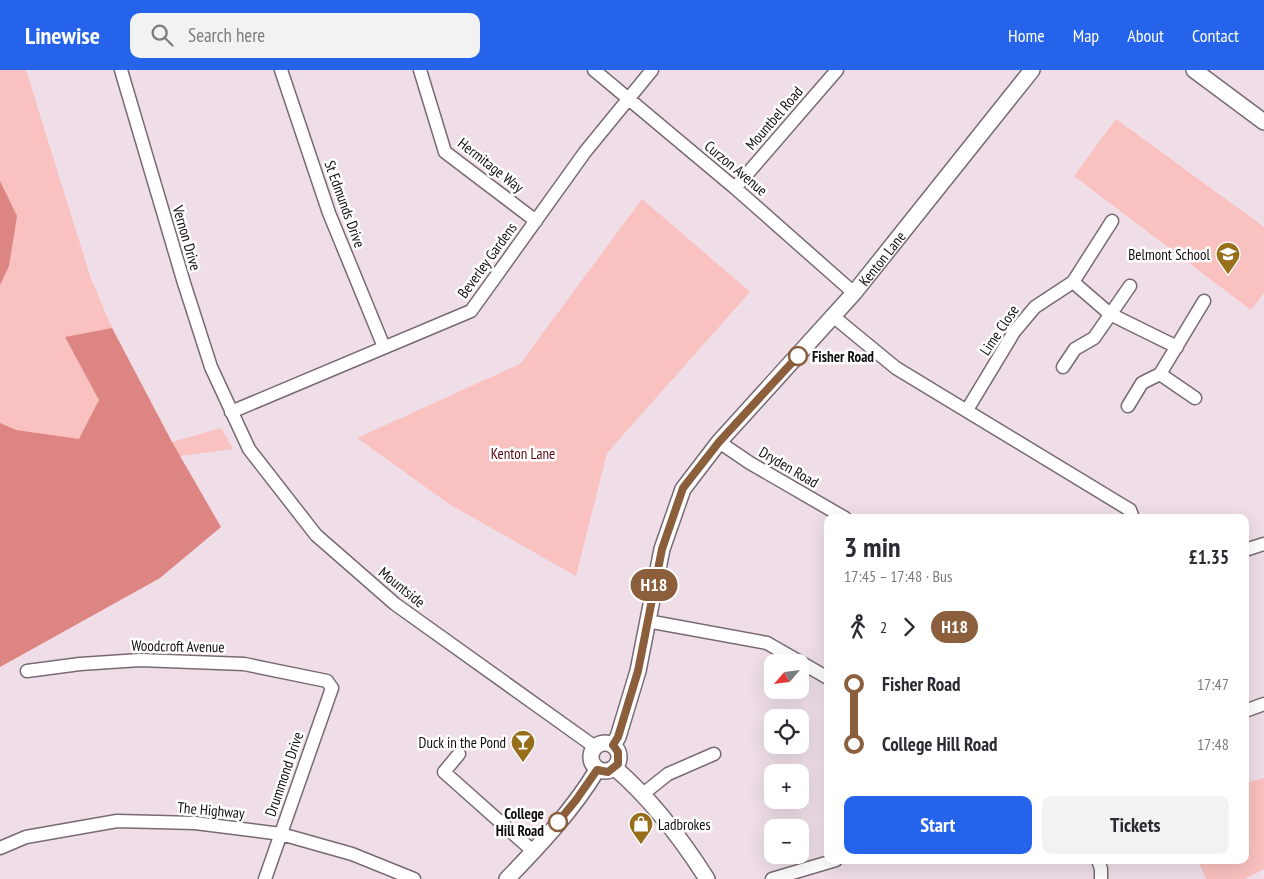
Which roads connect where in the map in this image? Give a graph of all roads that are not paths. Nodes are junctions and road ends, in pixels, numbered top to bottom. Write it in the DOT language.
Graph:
graph roads {
  1 [pos="121,70"];
  2 [pos="281,70"];
  3 [pos="420,70"];
  4 [pos="594,70"];
  5 [pos="652,70"];
  6 [pos="837,70"];
  7 [pos="1032,70"];
  8 [pos="1194,70"];
  9 [pos="627,99"];
  10 [pos="1264,122"];
  11 [pos="735,188"];
  12 [pos="536,221"];
  13 [pos="1112,221"];
  14 [pos="1073,282"];
  15 [pos="1130,286"];
  16 [pos="854,293"];
  17 [pos="1204,301"];
  18 [pos="1110,314"];
  19 [pos="834,317"];
  20 [pos="384,347"];
  21 [pos="1177,347"];
  22 [pos="1063,367"];
  23 [pos="1160,374"];
  24 [pos="1195,398"];
  25 [pos="1128,406"];
  26 [pos="967,410"];
  27 [pos="231,412"];
  28 [pos="719,442"];
  29 [pos="838,514"];
  30 [pos="1132,514"];
  31 [pos="1264,544"];
  32 [pos="1249,549"];
  33 [pos="647,622"];
  34 [pos="28,671"];
  35 [pos="824,676"];
  36 [pos="327,681"];
  37 [pos="1264,704"];
  38 [pos="1249,710"];
  39 [pos="613,745"];
  40 [pos="595,747"];
  41 [pos="459,754"];
  42 [pos="714,754"];
  43 [pos="615,768"];
  44 [pos="597,770"];
  45 [pos="643,794"];
  46 [pos="280,834"];
  47 [pos="0,848"];
  48 [pos="534,852"];
  49 [pos="824,864"];
  50 [pos="1099,864"];
  51 [pos="265,879"];
  52 [pos="414,879"];
  53 [pos="507,879"];
  54 [pos="707,879"];
  55 [pos="772,879"];
  56 [pos="1101,879"];
  1 -- 27 [label="street, Vernon Drive"];
  2 -- 20 [label="street, St Edmunds Drive"];
  3 -- 12 [label="street, Hermitage Way"];
  4 -- 9 [label="street, Curzon Avenue"];
  5 -- 9 [label="street, Beverley Gardens"];
  6 -- 11 [label="street, Mountbel Road"];
  7 -- 16 [label="street, Kenton Lane"];
  8 -- 10 [label="street"];
  9 -- 11 [label="street, Curzon Avenue"];
  9 -- 12 [label="street, Beverley Gardens"];
  11 -- 16 [label="street, Curzon Avenue"];
  12 -- 20 [label="street, Beverley Gardens"];
  13 -- 14 [label="street, Lime Close"];
  14 -- 18 [label="street"];
  14 -- 26 [label="street, Lime Close"];
  15 -- 18 [label="street"];
  16 -- 19 [label="street, Kenton Lane"];
  17 -- 21 [label="street"];
  18 -- 21 [label="street"];
  18 -- 22 [label="street"];
  19 -- 26 [label="street"];
  19 -- 28 [label="street, Kenton Lane"];
  20 -- 27 [label="street, Beverley Gardens"];
  21 -- 23 [label="street"];
  23 -- 24 [label="street"];
  23 -- 25 [label="street"];
  26 -- 30 [label="street"];
  27 -- 40 [label="street, Mountside"];
  28 -- 29 [label="street, Dryden Road"];
  28 -- 33 [label="street, Kenton Lane"];
  31 -- 32 [label="street"];
  33 -- 35 [label="street"];
  33 -- 39 [label="street, Kenton Lane"];
  34 -- 36 [label="street, Woodcroft Avenue"];
  36 -- 46 [label="street, Drummond Drive"];
  37 -- 38 [label="street"];
  39 -- 40 [label="street"];
  39 -- 43 [label="street"];
  40 -- 44 [label="street"];
  41 -- 48 [label="street"];
  42 -- 45 [label="street"];
  43 -- 44 [label="street"];
  43 -- 45 [label="street"];
  44 -- 48 [label="street"];
  45 -- 54 [label="street"];
  46 -- 47 [label="street, The Highway"];
  46 -- 51 [label="street, Drummond Drive"];
  46 -- 52 [label="street, The Highway"];
  48 -- 53 [label="street"];
  49 -- 55 [label="street"];
  50 -- 56 [label="street"];
}
